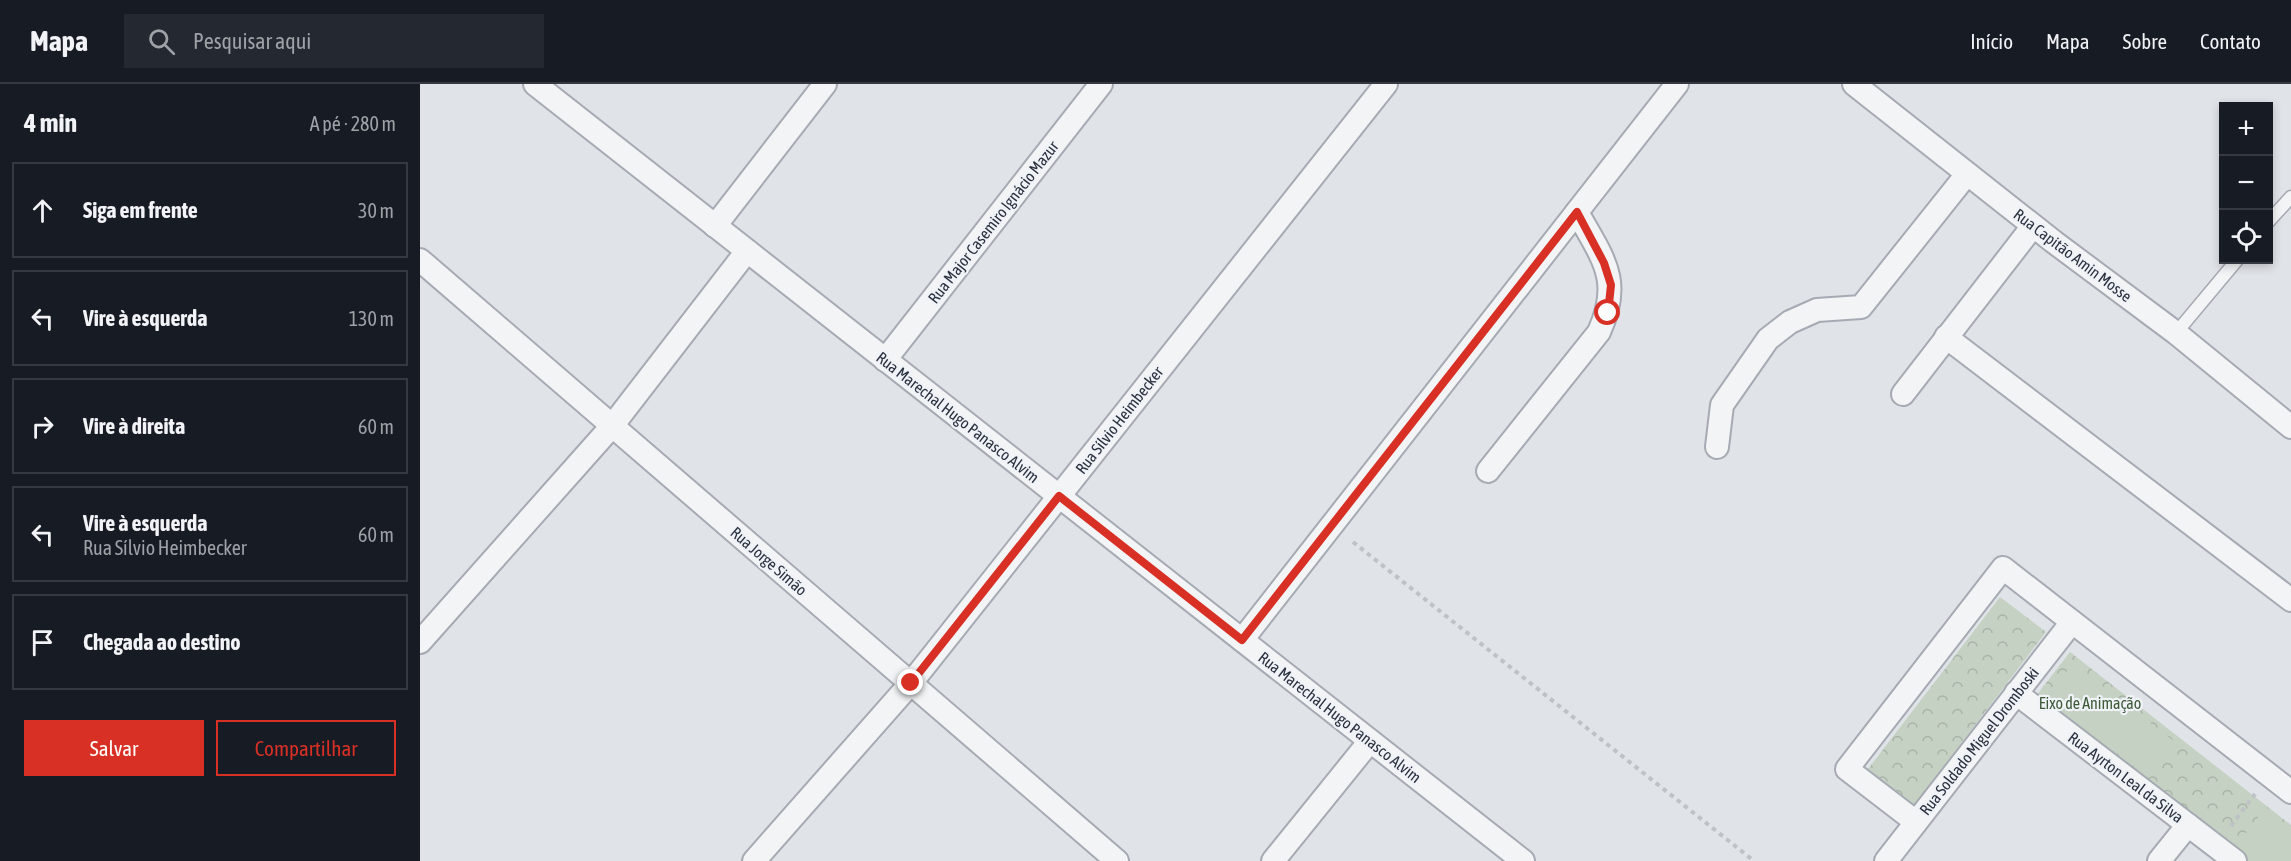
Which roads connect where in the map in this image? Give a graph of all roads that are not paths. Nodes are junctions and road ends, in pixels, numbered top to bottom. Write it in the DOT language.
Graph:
graph roads {
  1 [pos="825,84"];
  2 [pos="1101,84"];
  3 [pos="1386,84"];
  4 [pos="1677,84"];
  5 [pos="1854,84"];
  6 [pos="543,86"];
  7 [pos="1967,174"];
  8 [pos="2291,198"];
  9 [pos="1577,212"];
  10 [pos="2273,217"];
  11 [pos="715,226"];
  12 [pos="2033,226"];
  13 [pos="747,251"];
  14 [pos="420,260"];
  15 [pos="2234,264"];
  16 [pos="2176,333"];
  17 [pos="1946,337"];
  18 [pos="885,360"];
  19 [pos="1902,394"];
  20 [pos="612,426"];
  21 [pos="2291,427"];
  22 [pos="1717,447"];
  23 [pos="1488,471"];
  24 [pos="1059,496"];
  25 [pos="2291,600"];
  26 [pos="2072,622"];
  27 [pos="1242,640"];
  28 [pos="420,642"];
  29 [pos="911,683"];
  30 [pos="2016,693"];
  31 [pos="1370,741"];
  32 [pos="2291,792"];
  33 [pos="1916,822"];
  34 [pos="2188,825"];
  35 [pos="754,861"];
  36 [pos="1117,861"];
  37 [pos="1273,861"];
  38 [pos="1523,861"];
  39 [pos="1886,861"];
  40 [pos="2159,861"];
  41 [pos="2235,861"];
  1 -- 11 [label="street"];
  2 -- 18 [label="street, Rua Major Casemiro Ignácio Mazur"];
  3 -- 24 [label="street, Rua Sílvio Heimbecker"];
  4 -- 9 [label="street"];
  5 -- 7 [label="street, Rua Capitão Amin Mosse"];
  6 -- 11 [label="street, Rua Marechal Hugo Panasco Alvim"];
  7 -- 12 [label="street, Rua Capitão Amin Mosse"];
  7 -- 22 [label="street"];
  8 -- 10 [label="lane"];
  9 -- 23 [label="street"];
  9 -- 27 [label="street"];
  11 -- 13 [label="street, Rua Marechal Hugo Panasco Alvim"];
  12 -- 16 [label="street, Rua Capitão Amin Mosse"];
  12 -- 17 [label="street"];
  13 -- 18 [label="street, Rua Marechal Hugo Panasco Alvim"];
  13 -- 20 [label="street"];
  14 -- 20 [label="street, Rua Jorge Simão"];
  15 -- 16 [label="lane"];
  16 -- 21 [label="street, Rua Capitão Amin Mosse"];
  17 -- 19 [label="street"];
  17 -- 25 [label="street"];
  18 -- 24 [label="street, Rua Marechal Hugo Panasco Alvim"];
  20 -- 28 [label="street"];
  20 -- 29 [label="street, Rua Jorge Simão"];
  24 -- 27 [label="street, Rua Marechal Hugo Panasco Alvim"];
  24 -- 29 [label="street, Rua Sílvio Heimbecker"];
  26 -- 30 [label="street, Rua Soldado Miguel Dromboski"];
  26 -- 32 [label="street"];
  26 -- 33 [label="street"];
  27 -- 31 [label="street, Rua Marechal Hugo Panasco Alvim"];
  29 -- 35 [label="street, Rua Sílvio Heimbecker"];
  29 -- 36 [label="street, Rua Jorge Simão"];
  30 -- 33 [label="street, Rua Soldado Miguel Dromboski"];
  30 -- 34 [label="street, Rua Ayrton Leal da Silva"];
  31 -- 37 [label="street"];
  31 -- 38 [label="street, Rua Marechal Hugo Panasco Alvim"];
  33 -- 39 [label="street, Rua Soldado Miguel Dromboski"];
  34 -- 40 [label="street"];
  34 -- 41 [label="street, Rua Ayrton Leal da Silva"];
}
